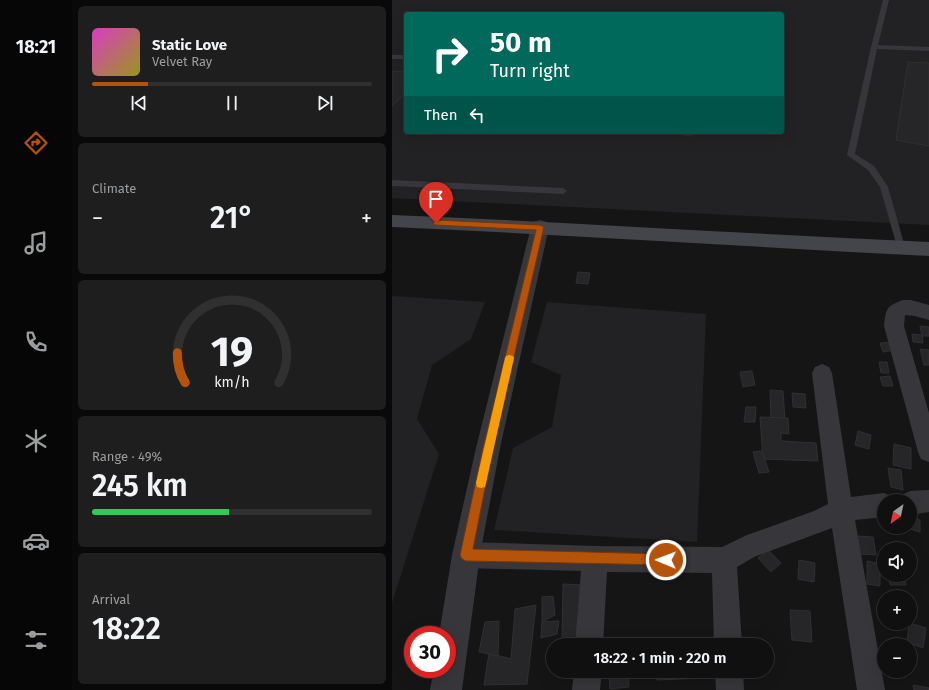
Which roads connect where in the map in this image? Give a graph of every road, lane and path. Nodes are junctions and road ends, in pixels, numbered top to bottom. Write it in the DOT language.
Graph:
graph roads {
  1 [pos="886,0"];
  2 [pos="874,47"];
  3 [pos="929,49"];
  4 [pos="392,57"];
  5 [pos="404,57"];
  6 [pos="392,183"];
  7 [pos="563,191"];
  8 [pos="392,221"];
  9 [pos="540,227"];
  10 [pos="901,247"];
  11 [pos="929,248"];
  12 [pos="929,313"];
  13 [pos="822,373"];
  14 [pos="923,406"];
  15 [pos="929,452"];
  16 [pos="929,501"];
  17 [pos="917,502"];
  18 [pos="877,507"];
  19 [pos="841,510"];
  20 [pos="466,555"];
  21 [pos="595,559"];
  22 [pos="724,560"];
  23 [pos="589,638"];
  24 [pos="728,638"];
  25 [pos="587,678"];
  26 [pos="729,678"];
  27 [pos="446,690"];
  28 [pos="586,690"];
  29 [pos="730,690"];
  30 [pos="871,690"];
  1 -- 2 [label="lane"];
  2 -- 3 [label="lane"];
  2 -- 10 [label="lane"];
  4 -- 5 [label="lane"];
  6 -- 7 [label="lane"];
  8 -- 9 [label="main road"];
  9 -- 10 [label="main road"];
  9 -- 20 [label="street"];
  10 -- 11 [label="main road"];
  12 -- 14 [label="street"];
  13 -- 19 [label="street"];
  14 -- 15 [label="street"];
  16 -- 17 [label="street"];
  18 -- 19 [label="street"];
  19 -- 22 [label="street"];
  19 -- 30 [label="street"];
  20 -- 21 [label="street"];
  20 -- 27 [label="street"];
  21 -- 22 [label="street"];
  21 -- 23 [label="street"];
  22 -- 24 [label="street"];
  25 -- 28 [label="street"];
  26 -- 29 [label="street"];
}
